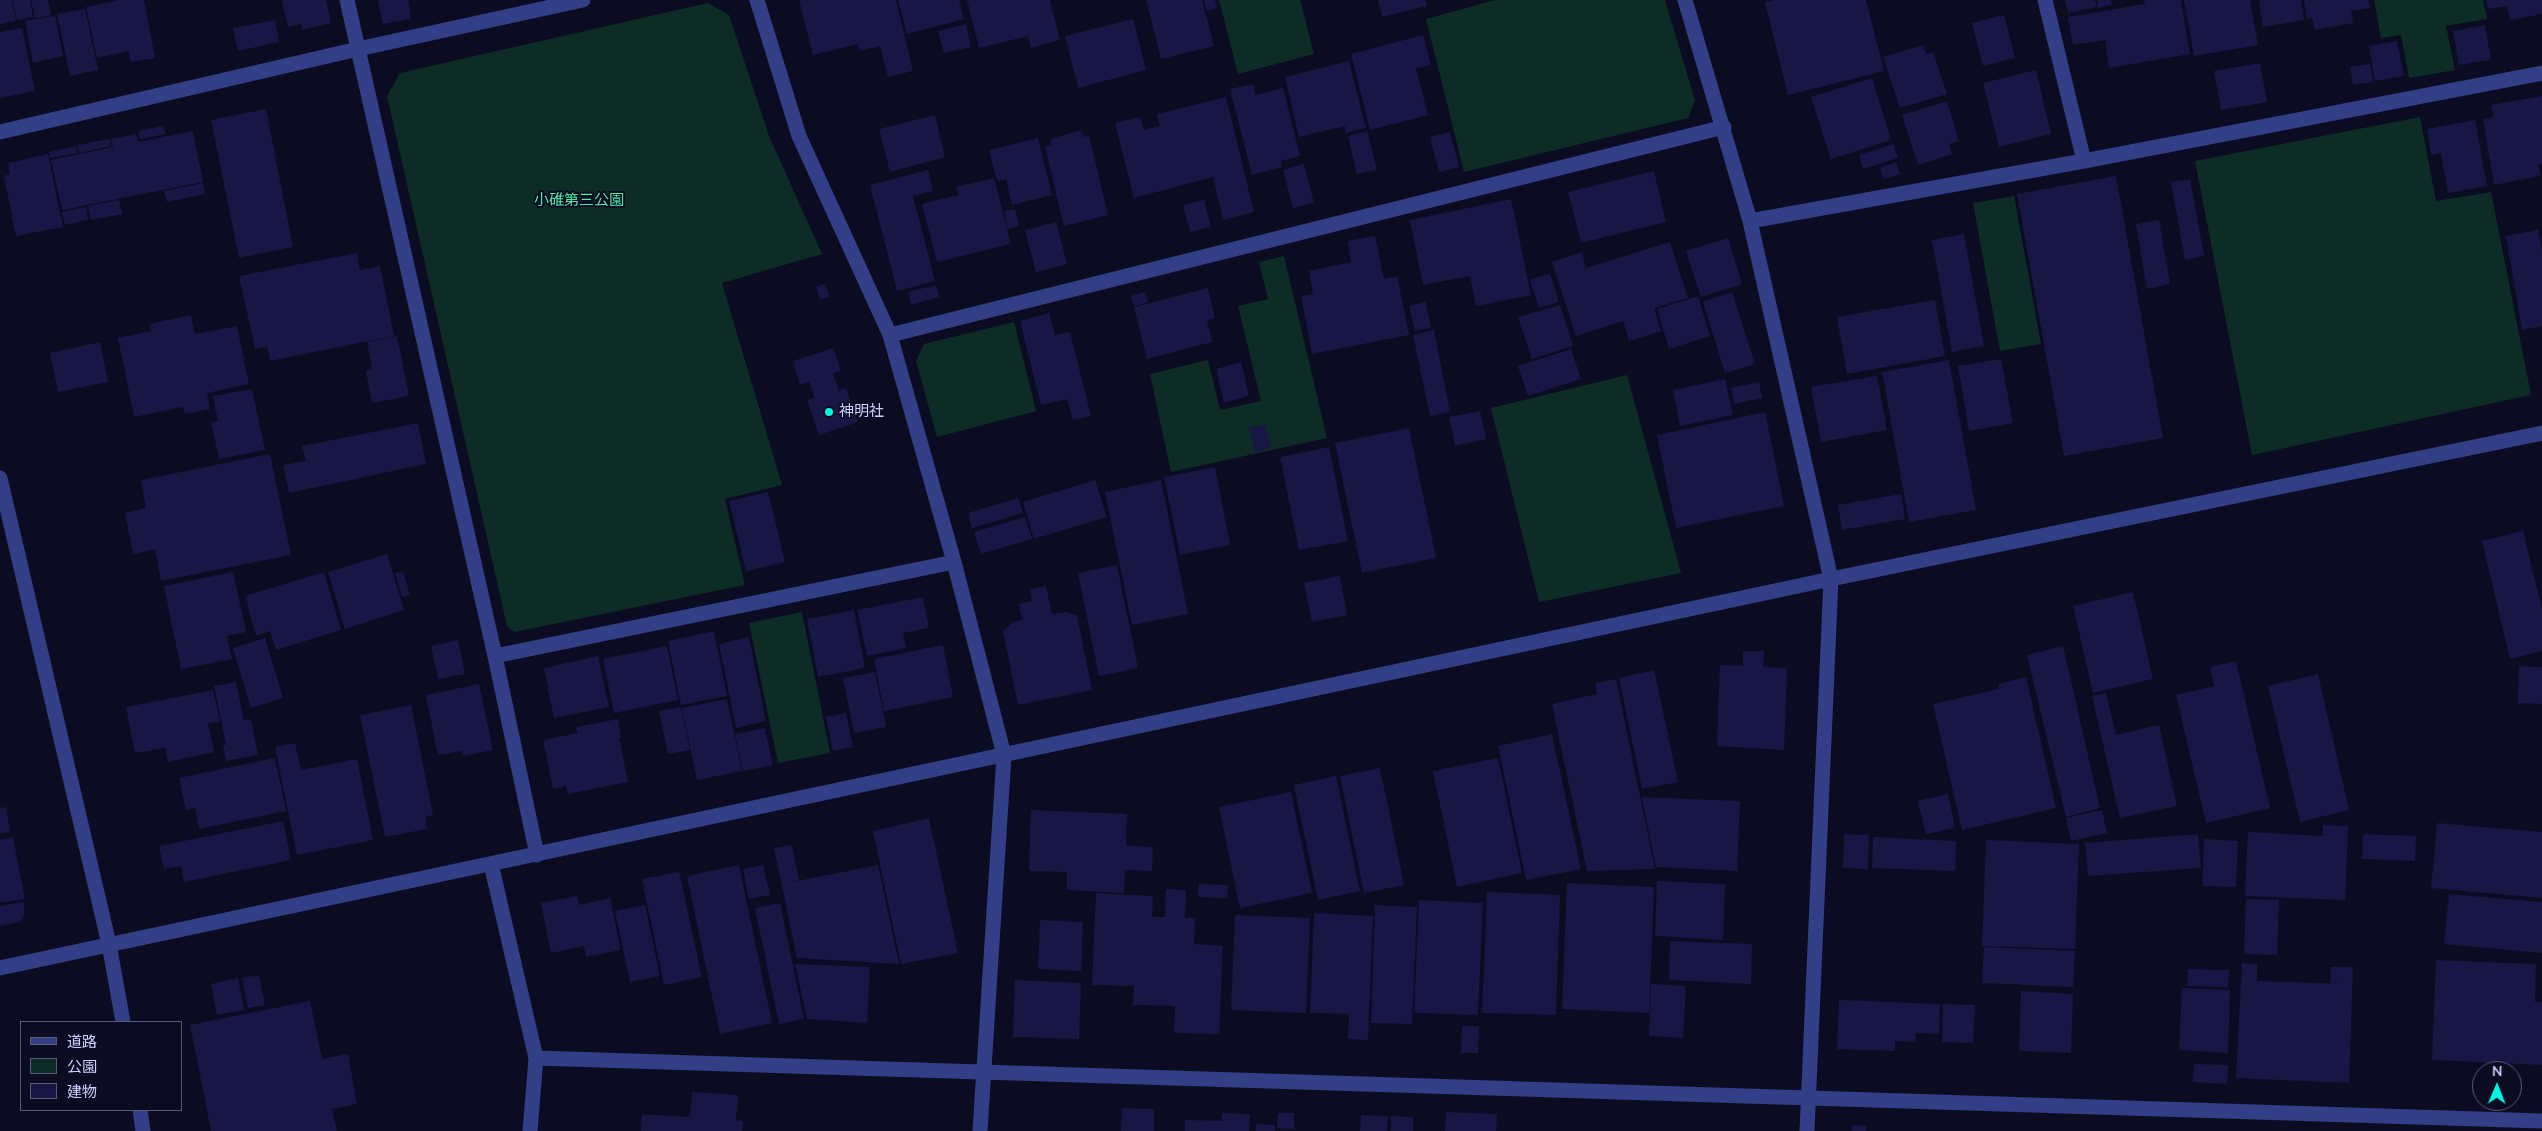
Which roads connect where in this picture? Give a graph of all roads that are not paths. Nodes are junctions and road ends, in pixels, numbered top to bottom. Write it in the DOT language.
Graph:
graph roads {
  1 [pos="347,0"];
  2 [pos="583,0"];
  3 [pos="756,0"];
  4 [pos="1685,0"];
  5 [pos="2045,0"];
  6 [pos="358,49"];
  7 [pos="2542,74"];
  8 [pos="1724,127"];
  9 [pos="0,132"];
  10 [pos="2084,161"];
  11 [pos="1750,221"];
  12 [pos="890,335"];
  13 [pos="2542,433"];
  14 [pos="0,478"];
  15 [pos="954,562"];
  16 [pos="1831,579"];
  17 [pos="495,656"];
  18 [pos="1004,755"];
  19 [pos="537,855"];
  20 [pos="490,864"];
  21 [pos="109,944"];
  22 [pos="0,968"];
  23 [pos="123,1021"];
  24 [pos="536,1058"];
  25 [pos="984,1072"];
  26 [pos="1808,1098"];
  27 [pos="140,1111"];
  28 [pos="2542,1121"];
  29 [pos="143,1131"];
  30 [pos="530,1131"];
  31 [pos="980,1131"];
  32 [pos="1807,1131"];
  1 -- 6 [label="street"];
  2 -- 6 [label="street"];
  3 -- 12 [label="street"];
  4 -- 8 [label="street"];
  5 -- 10 [label="street"];
  6 -- 9 [label="street"];
  6 -- 17 [label="street"];
  7 -- 10 [label="street"];
  8 -- 11 [label="street"];
  8 -- 12 [label="street"];
  10 -- 11 [label="street"];
  11 -- 16 [label="street"];
  12 -- 15 [label="street"];
  13 -- 16 [label="street"];
  14 -- 21 [label="street"];
  15 -- 17 [label="street"];
  15 -- 18 [label="street"];
  16 -- 18 [label="street"];
  16 -- 26 [label="street"];
  17 -- 19 [label="street"];
  18 -- 19 [label="street"];
  18 -- 25 [label="street"];
  19 -- 20 [label="street"];
  20 -- 21 [label="street"];
  20 -- 24 [label="street"];
  21 -- 22 [label="street"];
  21 -- 23 [label="street"];
  24 -- 25 [label="street"];
  24 -- 30 [label="street"];
  25 -- 26 [label="street"];
  25 -- 31 [label="street"];
  26 -- 28 [label="street"];
  26 -- 32 [label="street"];
  27 -- 29 [label="street"];
}
